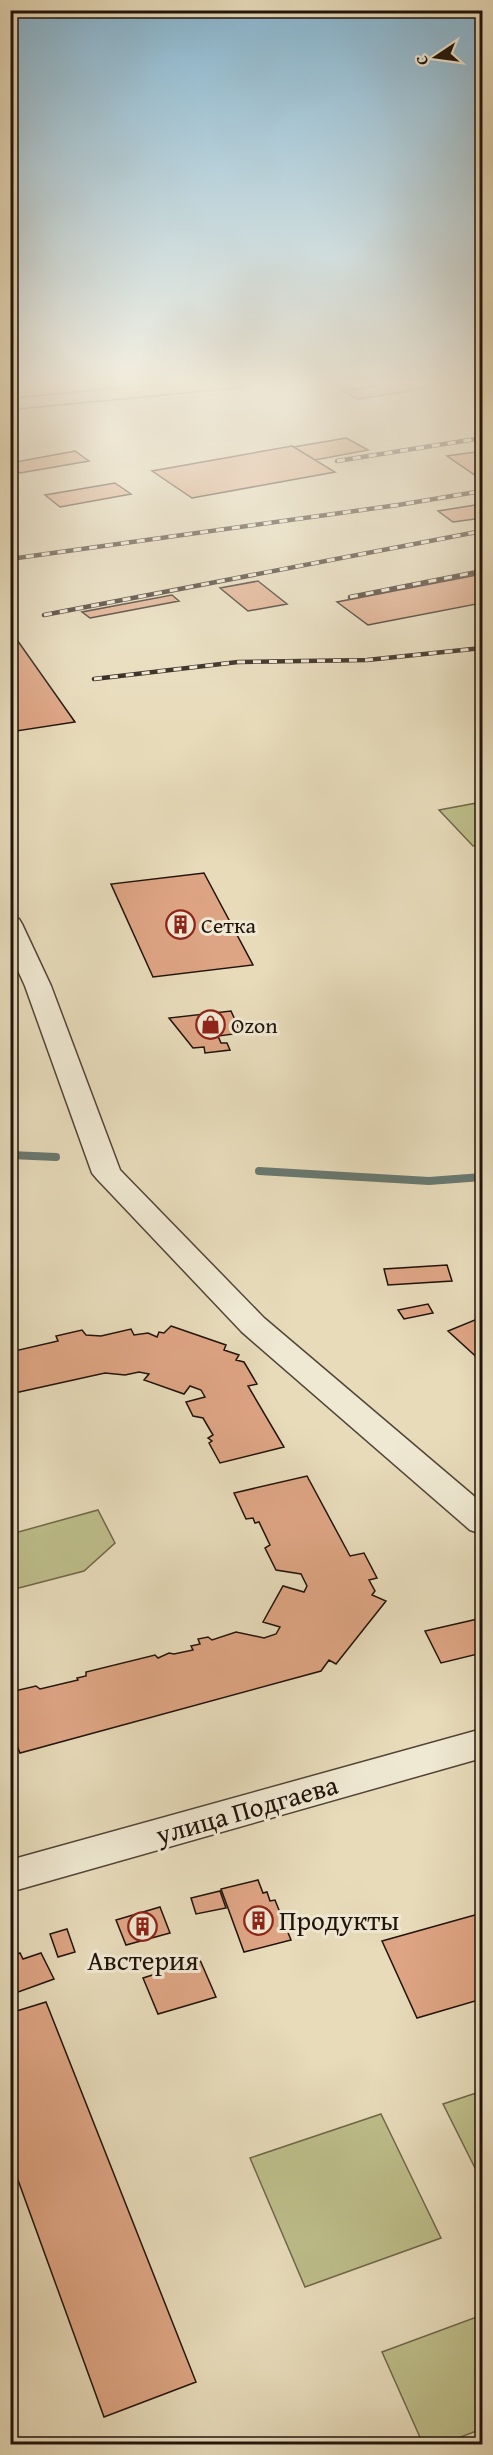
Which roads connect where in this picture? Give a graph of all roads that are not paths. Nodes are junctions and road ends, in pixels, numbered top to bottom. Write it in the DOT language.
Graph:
graph roads {
  1 [pos="10,924"];
  2 [pos="483,1522"];
  3 [pos="483,1744"];
  4 [pos="10,1876"];
  1 -- 2 [label="street"];
  3 -- 4 [label="street, улица Подгаева"];
}
